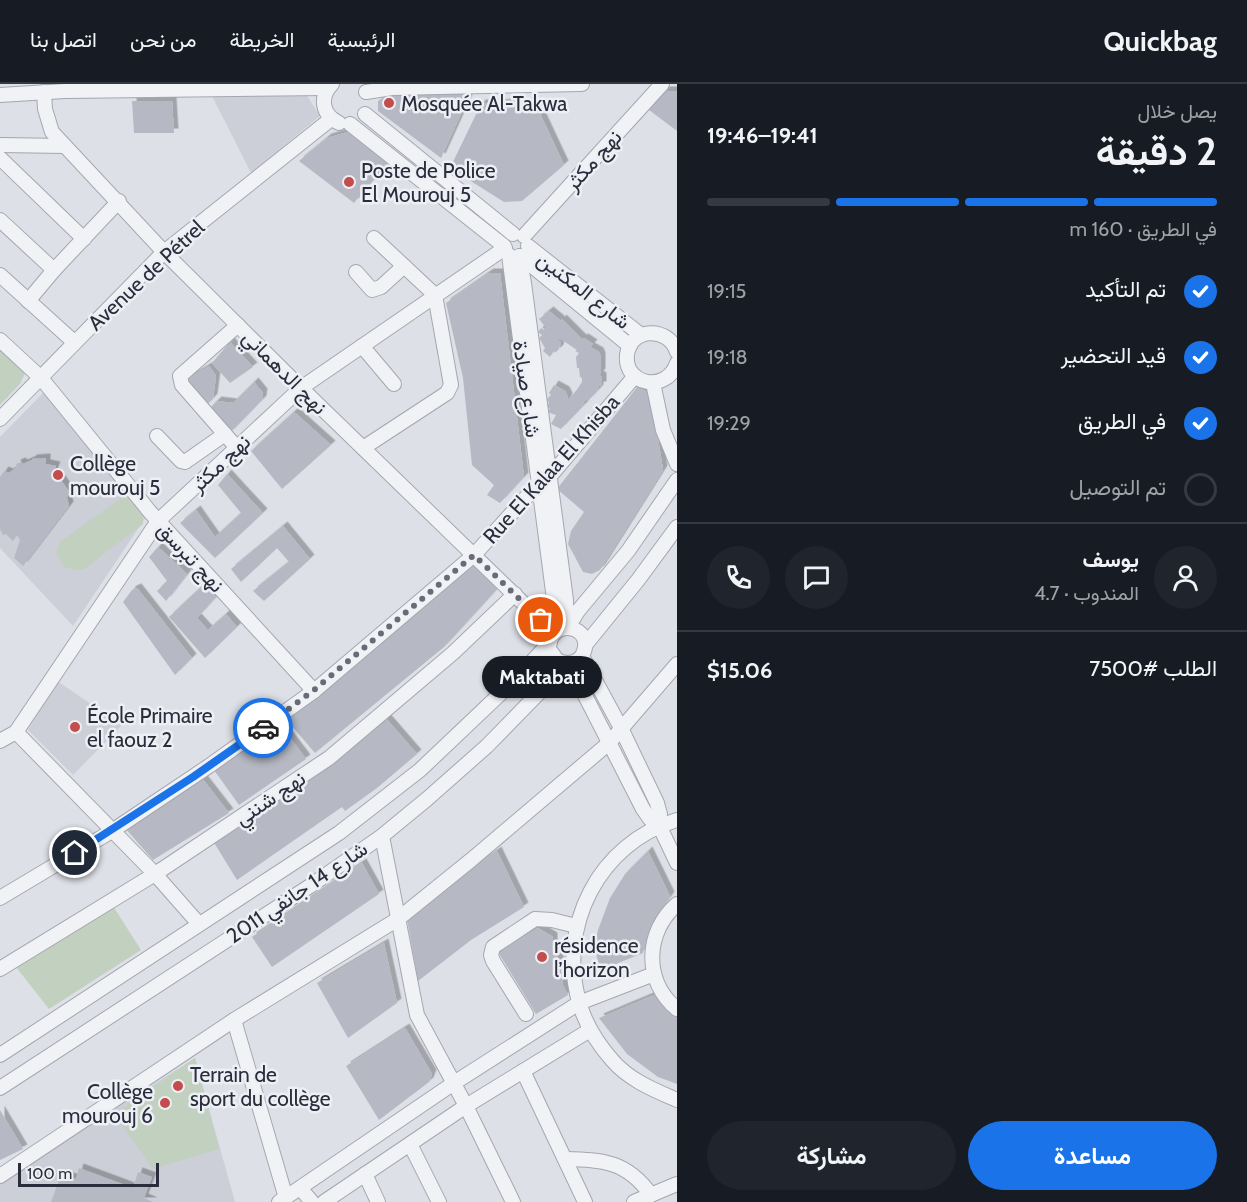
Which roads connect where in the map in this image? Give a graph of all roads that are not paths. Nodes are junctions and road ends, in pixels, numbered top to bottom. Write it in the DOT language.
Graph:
graph roads {
  1 [pos="582,84"];
  2 [pos="662,84"];
  3 [pos="237,86"];
  4 [pos="330,86"];
  5 [pos="112,87"];
  6 [pos="151,87"];
  7 [pos="193,87"];
  8 [pos="65,88"];
  9 [pos="363,88"];
  10 [pos="44,92"];
  11 [pos="0,95"];
  12 [pos="365,114"];
  13 [pos="331,119"];
  14 [pos="350,124"];
  15 [pos="6,145"];
  16 [pos="65,146"];
  17 [pos="0,157"];
  18 [pos="119,201"];
  19 [pos="0,219"];
  20 [pos="374,238"];
  21 [pos="84,239"];
  22 [pos="515,247"];
  23 [pos="164,252"];
  24 [pos="404,266"];
  25 [pos="54,270"];
  26 [pos="356,272"];
  27 [pos="0,275"];
  28 [pos="435,295"];
  29 [pos="28,301"];
  30 [pos="238,325"];
  31 [pos="641,335"];
  32 [pos="0,340"];
  33 [pos="74,342"];
  34 [pos="362,346"];
  35 [pos="630,346"];
  36 [pos="677,352"];
  37 [pos="677,363"];
  38 [pos="635,376"];
  39 [pos="41,378"];
  40 [pos="653,382"];
  41 [pos="394,384"];
  42 [pos="301,388"];
  43 [pos="0,419"];
  44 [pos="225,435"];
  45 [pos="157,436"];
  46 [pos="237,448"];
  47 [pos="363,448"];
  48 [pos="677,464"];
  49 [pos="545,478"];
  50 [pos="677,480"];
  51 [pos="158,521"];
  52 [pos="677,528"];
  53 [pos="474,555"];
  54 [pos="515,594"];
  55 [pos="559,632"];
  56 [pos="584,650"];
  57 [pos="568,664"];
  58 [pos="677,664"];
  59 [pos="314,690"];
  60 [pos="621,728"];
  61 [pos="16,732"];
  62 [pos="0,741"];
  63 [pos="609,743"];
  64 [pos="677,820"];
  65 [pos="659,825"];
  66 [pos="112,831"];
  67 [pos="382,836"];
  68 [pos="677,863"];
  69 [pos="155,874"];
  70 [pos="0,898"];
  71 [pos="677,904"];
  72 [pos="398,919"];
  73 [pos="199,924"];
  74 [pos="576,926"];
  75 [pos="0,969"];
  76 [pos="654,974"];
  77 [pos="579,1003"];
  78 [pos="677,1009"];
  79 [pos="526,1014"];
  80 [pos="234,1020"];
  81 [pos="590,1030"];
  82 [pos="0,1055"];
  83 [pos="523,1071"];
  84 [pos="454,1083"];
  85 [pos="0,1088"];
  86 [pos="677,1101"];
  87 [pos="466,1106"];
  88 [pos="410,1144"];
  89 [pos="565,1159"];
  90 [pos="365,1174"];
  91 [pos="0,1176"];
  92 [pos="677,1184"];
  93 [pos="300,1188"];
  94 [pos="651,1195"];
  95 [pos="282,1200"];
  96 [pos="312,1202"];
  97 [pos="324,1202"];
  98 [pos="378,1202"];
  99 [pos="439,1202"];
  100 [pos="513,1202"];
  101 [pos="585,1202"];
  102 [pos="634,1202"];
  1 -- 9 [label="street"];
  2 -- 22 [label="street, نهج مكثر"];
  3 -- 4 [label="street"];
  3 -- 7 [label="street"];
  4 -- 13 [label="street"];
  5 -- 6 [label="street"];
  5 -- 8 [label="street"];
  6 -- 7 [label="street"];
  8 -- 10 [label="street"];
  9 -- 12 [label="street"];
  10 -- 11 [label="street"];
  10 -- 16 [label="street, نهج الدهماني"];
  12 -- 14 [label="street"];
  12 -- 22 [label="street, شارع المكنين"];
  13 -- 14 [label="street"];
  13 -- 23 [label="street, Avenue de Pétrel"];
  14 -- 22 [label="street, شارع المكنين"];
  15 -- 16 [label="street"];
  15 -- 17 [label="street"];
  16 -- 18 [label="street, نهج الدهماني"];
  17 -- 21 [label="street"];
  18 -- 21 [label="street"];
  18 -- 23 [label="street, نهج الدهماني"];
  19 -- 25 [label="street"];
  20 -- 24 [label="street"];
  21 -- 25 [label="street"];
  22 -- 28 [label="street, نهج مكثر"];
  22 -- 31 [label="street, شارع المكنين"];
  22 -- 35 [label="street, شارع المكنين"];
  22 -- 49 [label="street, شارع صيادة"];
  23 -- 30 [label="street, نهج الدهماني"];
  23 -- 33 [label="street, Avenue de Pétrel"];
  24 -- 26 [label="street"];
  24 -- 28 [label="street"];
  25 -- 29 [label="street"];
  27 -- 29 [label="street"];
  28 -- 34 [label="street, نهج مكثر"];
  28 -- 47 [label="street"];
  29 -- 33 [label="street"];
  30 -- 42 [label="street, نهج الدهماني"];
  30 -- 44 [label="street"];
  31 -- 35 [label="street"];
  31 -- 36 [label="street"];
  32 -- 39 [label="street, نهج تبرسق"];
  33 -- 39 [label="street, Avenue de Pétrel"];
  34 -- 41 [label="street"];
  34 -- 42 [label="street, نهج مكثر"];
  35 -- 38 [label="street"];
  37 -- 40 [label="street"];
  38 -- 40 [label="street"];
  38 -- 49 [label="street, Rue El Kalaa El Khisba"];
  39 -- 43 [label="street, Avenue de Pétrel"];
  39 -- 51 [label="street, نهج تبرسق"];
  40 -- 48 [label="street"];
  42 -- 46 [label="street, نهج مكثر"];
  42 -- 47 [label="street, نهج الدهماني"];
  44 -- 45 [label="street"];
  44 -- 46 [label="street"];
  46 -- 51 [label="street, نهج مكثر"];
  47 -- 53 [label="street, نهج الدهماني"];
  49 -- 53 [label="street, Rue El Kalaa El Khisba"];
  49 -- 55 [label="street, شارع صيادة"];
  50 -- 55 [label="street, شارع 14 جانفي 2011"];
  51 -- 59 [label="street, نهج تبرسق"];
  51 -- 61 [label="street, نهج مكثر"];
  52 -- 56 [label="street"];
  53 -- 54 [label="street, نهج الدهماني"];
  53 -- 59 [label="street, Rue El Kalaa El Khisba"];
  54 -- 55 [label="street, نهج الدهماني"];
  54 -- 69 [label="street, نهج شنني"];
  55 -- 56 [label="street"];
  55 -- 57 [label="street"];
  55 -- 73 [label="street, شارع 14 جانفي 2011"];
  56 -- 57 [label="street"];
  56 -- 60 [label="street"];
  57 -- 63 [label="street"];
  57 -- 67 [label="street, شارع 14 جانفي 2011"];
  58 -- 60 [label="street"];
  59 -- 66 [label="street, Rue El Kalaa El Khisba"];
  60 -- 63 [label="street"];
  60 -- 65 [label="street"];
  61 -- 62 [label="street, نهج مكثر"];
  61 -- 66 [label="street"];
  63 -- 65 [label="street"];
  63 -- 72 [label="street"];
  64 -- 65 [label="street"];
  65 -- 68 [label="street"];
  65 -- 74 [label="street"];
  66 -- 69 [label="street"];
  66 -- 70 [label="street, Rue El Kalaa El Khisba"];
  67 -- 72 [label="street"];
  67 -- 85 [label="street, شارع 14 جانفي 2011"];
  69 -- 73 [label="street"];
  69 -- 75 [label="street, نهج شنني"];
  71 -- 76 [label="street"];
  72 -- 80 [label="street"];
  72 -- 84 [label="street"];
  73 -- 82 [label="street, شارع 14 جانفي 2011"];
  74 -- 77 [label="street"];
  74 -- 79 [label="street"];
  76 -- 77 [label="street"];
  76 -- 78 [label="street"];
  77 -- 81 [label="street"];
  77 -- 84 [label="street"];
  80 -- 91 [label="street"];
  80 -- 95 [label="street"];
  81 -- 83 [label="street"];
  81 -- 86 [label="street"];
  83 -- 87 [label="street"];
  83 -- 89 [label="street"];
  84 -- 87 [label="street"];
  84 -- 93 [label="street"];
  87 -- 88 [label="street"];
  87 -- 100 [label="street"];
  88 -- 90 [label="street"];
  88 -- 99 [label="street"];
  89 -- 94 [label="street"];
  89 -- 101 [label="street"];
  90 -- 97 [label="street"];
  90 -- 98 [label="street"];
  92 -- 94 [label="street"];
  93 -- 95 [label="street"];
  93 -- 96 [label="street"];
  94 -- 102 [label="street"];
}
